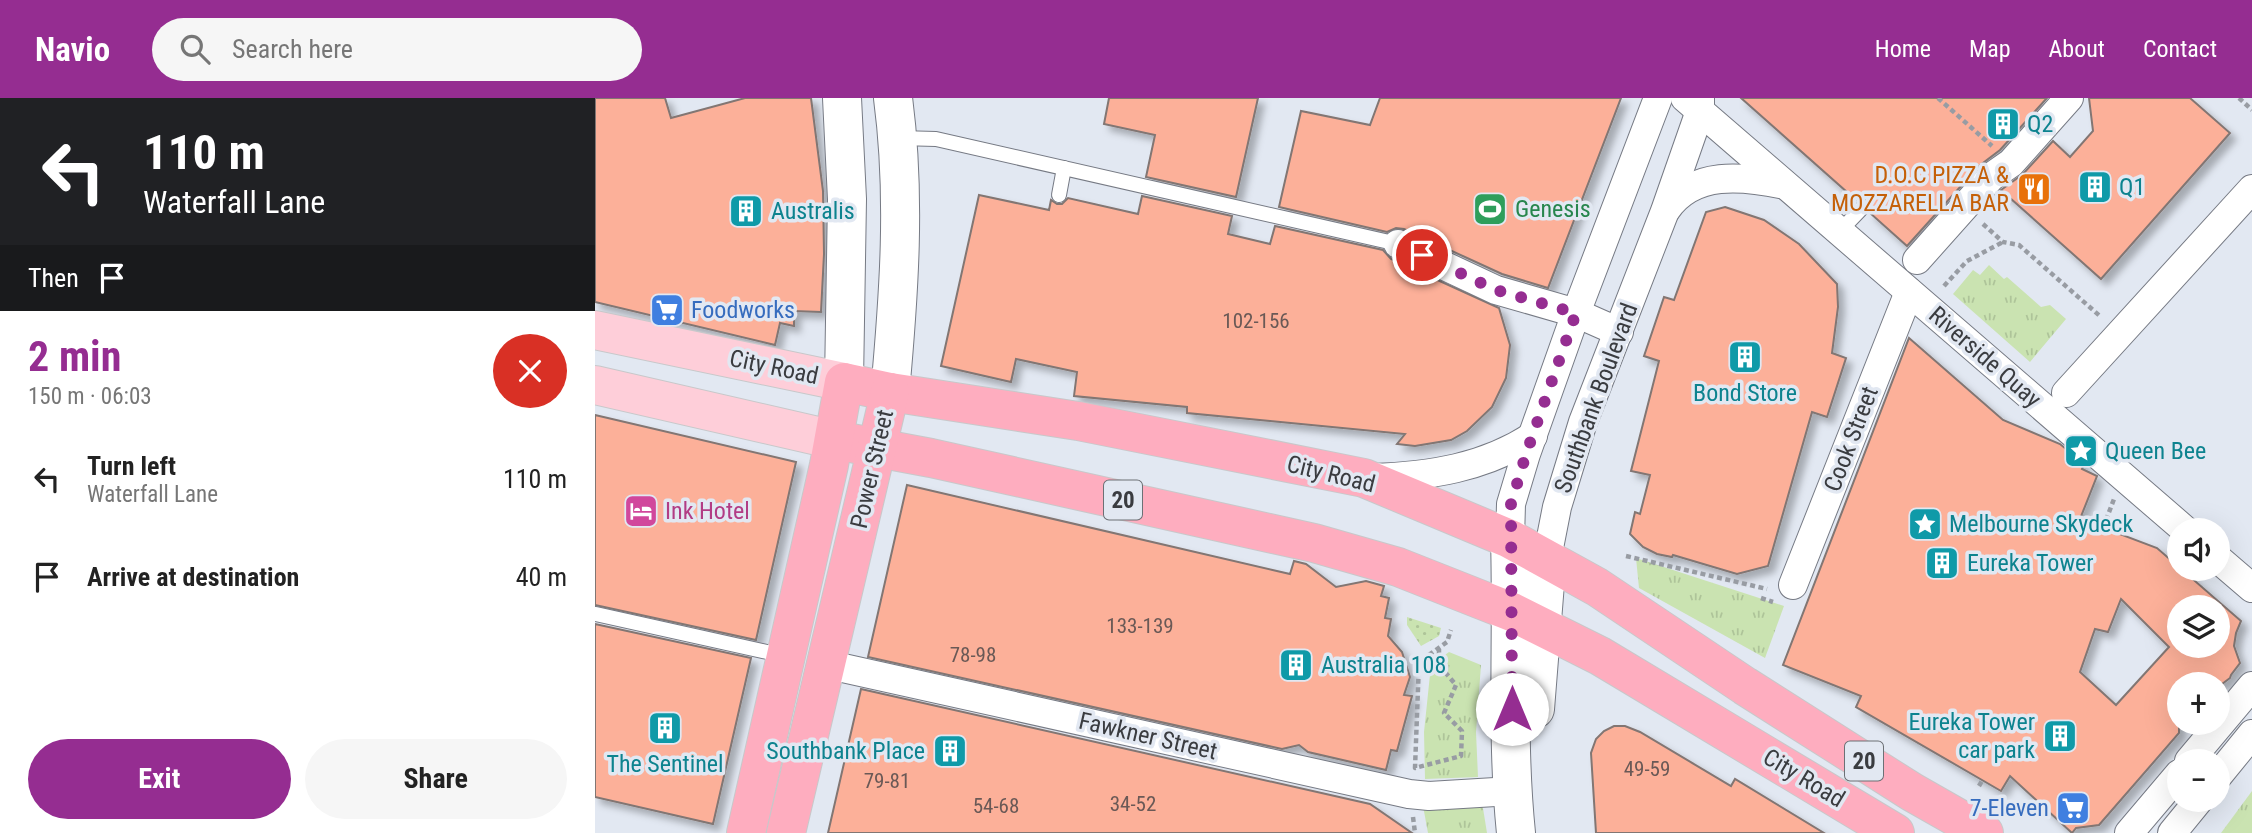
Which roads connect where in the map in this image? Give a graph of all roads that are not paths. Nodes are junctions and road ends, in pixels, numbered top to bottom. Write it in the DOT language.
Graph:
graph roads {
  1 [pos="842,98"];
  2 [pos="893,98"];
  3 [pos="1658,98"];
  4 [pos="2069,98"];
  5 [pos="1695,102"];
  6 [pos="898,138"];
  7 [pos="1064,168"];
  8 [pos="1785,185"];
  9 [pos="2252,189"];
  10 [pos="1059,195"];
  11 [pos="1863,207"];
  12 [pos="1665,211"];
  13 [pos="1839,232"];
  14 [pos="1398,244"];
  15 [pos="1917,260"];
  16 [pos="1909,292"];
  17 [pos="1576,313"];
  18 [pos="595,330"];
  19 [pos="1619,331"];
  20 [pos="844,382"];
  21 [pos="595,385"];
  22 [pos="890,392"];
  23 [pos="2066,393"];
  24 [pos="1533,436"];
  25 [pos="835,440"];
  26 [pos="877,449"];
  27 [pos="1364,478"];
  28 [pos="2171,518"];
  29 [pos="1510,539"];
  30 [pos="1547,558"];
  31 [pos="2230,569"];
  32 [pos="1780,587"];
  33 [pos="2252,588"];
  34 [pos="596,614"];
  35 [pos="1527,619"];
  36 [pos="786,656"];
  37 [pos="825,664"];
  38 [pos="2252,686"];
  39 [pos="2252,734"];
  40 [pos="2217,749"];
  41 [pos="2230,750"];
  42 [pos="1512,791"];
  43 [pos="2167,806"];
  44 [pos="2178,812"];
  45 [pos="746,833"];
  46 [pos="786,833"];
  47 [pos="1516,833"];
  48 [pos="1536,833"];
  49 [pos="1895,833"];
  50 [pos="1985,833"];
  51 [pos="2129,833"];
  52 [pos="2172,833"];
  1 -- 20 [label="street, Power Street"];
  2 -- 6 [label="street, Power Street"];
  3 -- 17 [label="street, Southbank Boulevard"];
  4 -- 15 [label="street"];
  5 -- 8 [label="street, Riverside Quay"];
  5 -- 12 [label="street, Southbank Boulevard"];
  6 -- 7 [label="lane"];
  6 -- 22 [label="street, Power Street"];
  7 -- 10 [label="lane"];
  7 -- 14 [label="lane"];
  8 -- 12 [label="street"];
  8 -- 13 [label="street, Riverside Quay"];
  9 -- 23 [label="street"];
  11 -- 13 [label="lane"];
  12 -- 19 [label="street, Southbank Boulevard"];
  13 -- 16 [label="street, Riverside Quay"];
  14 -- 17 [label="street"];
  16 -- 28 [label="street, Riverside Quay"];
  16 -- 32 [label="street, Cook Street"];
  17 -- 19 [label="street"];
  17 -- 24 [label="street, Southbank Boulevard"];
  18 -- 20 [label="main road, City Road / 20"];
  19 -- 30 [label="street, Southbank Boulevard"];
  20 -- 22 [label="highway, City Road / 20"];
  20 -- 25 [label="highway, Power Street"];
  21 -- 25 [label="main road, City Road / 20"];
  22 -- 26 [label="highway, Power Street"];
  22 -- 27 [label="highway, City Road / 20"];
  24 -- 27 [label="street"];
  24 -- 29 [label="street, Southbank Boulevard"];
  25 -- 26 [label="highway, City Road / 20"];
  25 -- 36 [label="highway, Power Street"];
  26 -- 35 [label="highway, City Road / 20"];
  26 -- 37 [label="highway, Power Street"];
  27 -- 29 [label="highway, City Road / 20"];
  29 -- 30 [label="highway, City Road / 20"];
  29 -- 35 [label="street, Southbank Boulevard"];
  30 -- 35 [label="street, Southbank Boulevard"];
  30 -- 50 [label="highway, City Road / 20"];
  31 -- 33 [label="street"];
  34 -- 36 [label="lane"];
  35 -- 42 [label="street, Southbank Boulevard"];
  35 -- 48 [label="street, Southbank Boulevard"];
  35 -- 49 [label="highway, City Road / 20"];
  36 -- 37 [label="highway, Fawkner Street"];
  36 -- 45 [label="highway, Power Street"];
  37 -- 42 [label="street, Fawkner Street"];
  37 -- 46 [label="highway, Power Street"];
  38 -- 40 [label="street"];
  39 -- 41 [label="street"];
  42 -- 47 [label="street, Southbank Boulevard"];
  43 -- 51 [label="street"];
  44 -- 52 [label="street"];
}
